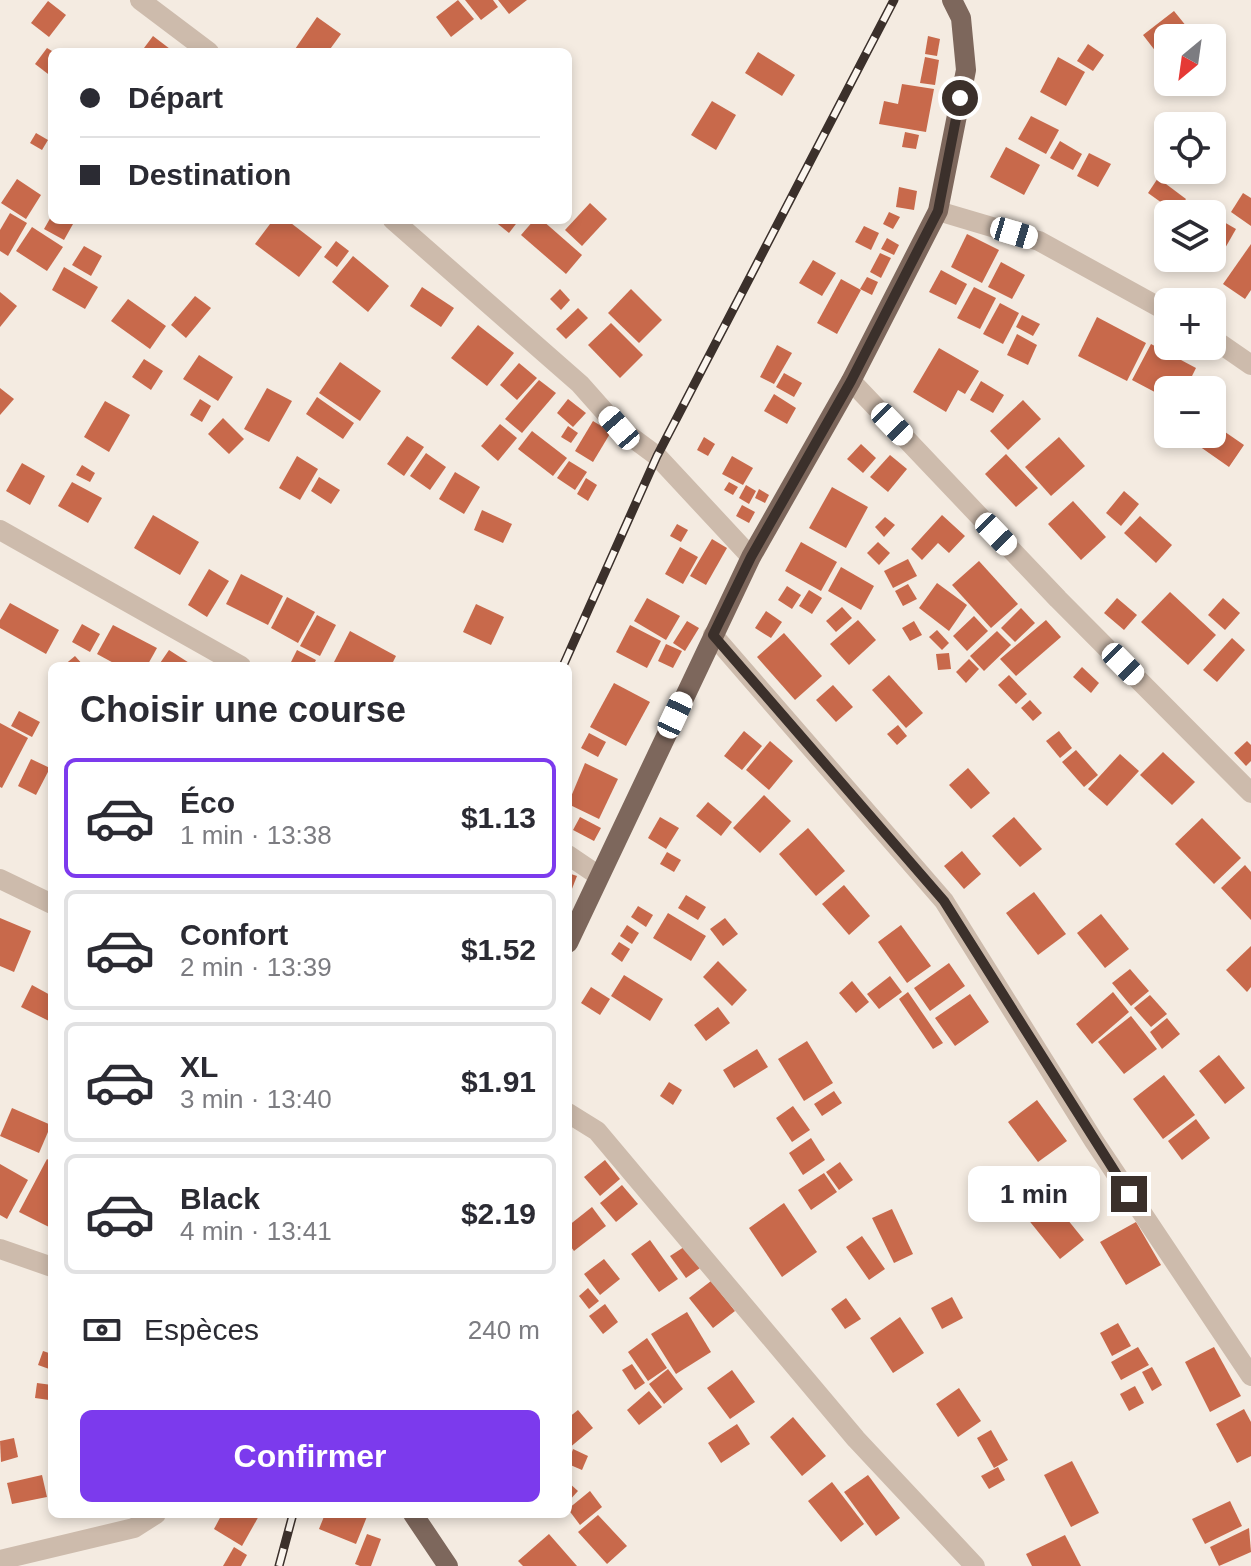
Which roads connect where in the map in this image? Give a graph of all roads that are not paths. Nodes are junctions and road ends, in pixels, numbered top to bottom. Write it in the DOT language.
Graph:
graph roads {
  1 [pos="140,0"];
  2 [pos="952,0"];
  3 [pos="204,48"];
  4 [pos="938,211"];
  5 [pos="398,224"];
  6 [pos="1154,303"];
  7 [pos="1226,348"];
  8 [pos="1251,365"];
  9 [pos="851,381"];
  10 [pos="0,530"];
  11 [pos="751,557"];
  12 [pos="713,635"];
  13 [pos="234,662"];
  14 [pos="1251,793"];
  15 [pos="572,858"];
  16 [pos="599,876"];
  17 [pos="0,879"];
  18 [pos="48,902"];
  19 [pos="572,934"];
  20 [pos="572,1115"];
  21 [pos="0,1249"];
  22 [pos="48,1266"];
  23 [pos="1251,1376"];
  24 [pos="150,1518"];
  25 [pos="416,1518"];
  26 [pos="0,1560"];
  27 [pos="448,1566"];
  28 [pos="975,1566"];
  1 -- 3 [label="street"];
  2 -- 4 [label="main road"];
  4 -- 6 [label="street"];
  4 -- 9 [label="main road"];
  5 -- 11 [label="street"];
  7 -- 8 [label="street"];
  9 -- 11 [label="main road"];
  9 -- 14 [label="street"];
  10 -- 13 [label="street"];
  11 -- 12 [label="main road"];
  12 -- 16 [label="main road"];
  12 -- 23 [label="street"];
  15 -- 16 [label="street"];
  16 -- 19 [label="main road"];
  17 -- 18 [label="street"];
  20 -- 28 [label="street"];
  21 -- 22 [label="street"];
  24 -- 26 [label="street"];
  25 -- 27 [label="main road"];
}
